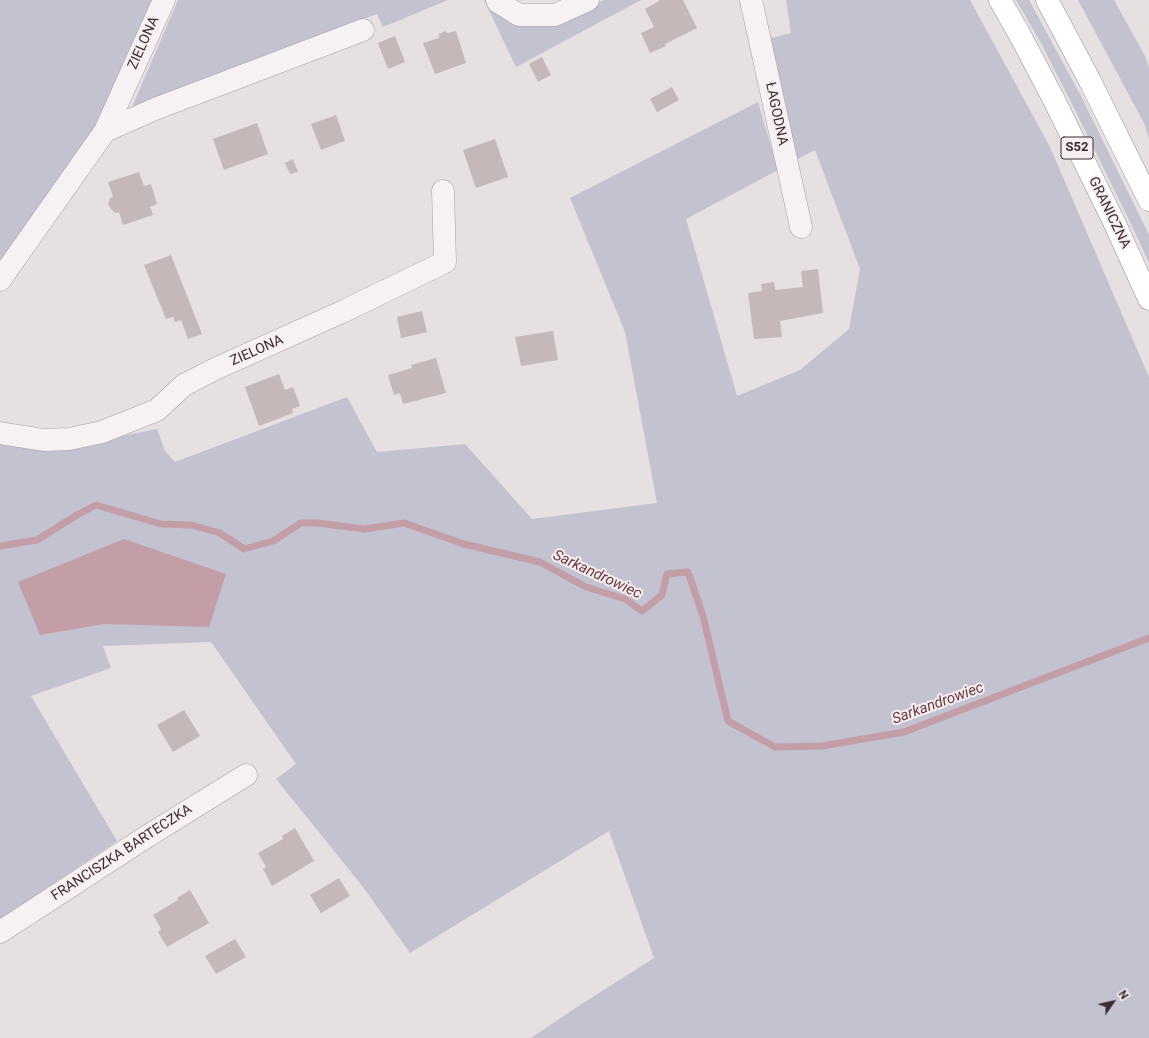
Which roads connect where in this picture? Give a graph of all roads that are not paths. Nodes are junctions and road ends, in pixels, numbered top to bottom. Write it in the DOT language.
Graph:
graph roads {
  1 [pos="164,0"];
  2 [pos="497,0"];
  3 [pos="588,0"];
  4 [pos="751,0"];
  5 [pos="1000,0"];
  6 [pos="1047,0"];
  7 [pos="363,30"];
  8 [pos="106,131"];
  9 [pos="443,191"];
  10 [pos="1149,200"];
  11 [pos="801,227"];
  12 [pos="0,280"];
  13 [pos="1149,299"];
  14 [pos="0,433"];
  15 [pos="246,774"];
  16 [pos="0,932"];
  1 -- 8 [label="street, ZIELONA"];
  2 -- 3 [label="street"];
  4 -- 11 [label="street, ŁAGODNA"];
  5 -- 13 [label="highway, GRANICZNA / S52"];
  6 -- 10 [label="highway"];
  7 -- 8 [label="street"];
  8 -- 12 [label="street, ZIELONA"];
  9 -- 14 [label="street, ZIELONA"];
  15 -- 16 [label="street, FRANCISZKA BARTECZKA"];
}
